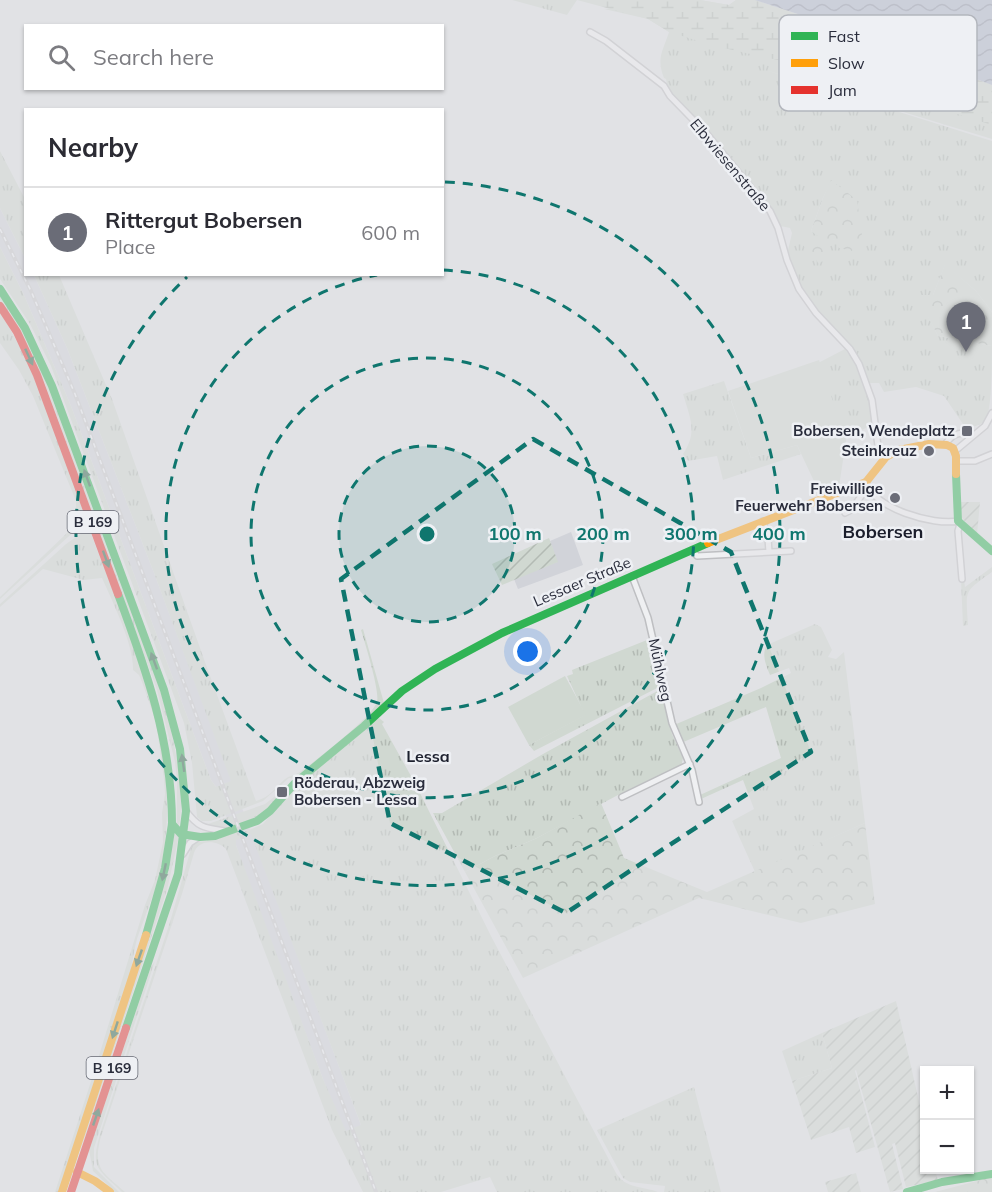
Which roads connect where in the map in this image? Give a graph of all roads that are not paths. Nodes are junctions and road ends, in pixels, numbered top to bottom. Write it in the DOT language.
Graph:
graph roads {
  1 [pos="590,32"];
  2 [pos="0,289"];
  3 [pos="0,306"];
  4 [pos="992,413"];
  5 [pos="969,438"];
  6 [pos="951,447"];
  7 [pos="992,454"];
  8 [pos="884,458"];
  9 [pos="956,461"];
  10 [pos="866,485"];
  11 [pos="846,513"];
  12 [pos="763,521"];
  13 [pos="959,522"];
  14 [pos="693,550"];
  15 [pos="791,551"];
  16 [pos="992,551"];
  17 [pos="769,552"];
  18 [pos="632,576"];
  19 [pos="962,579"];
  20 [pos="690,764"];
  21 [pos="622,797"];
  22 [pos="699,802"];
  23 [pos="186,810"];
  24 [pos="172,824"];
  25 [pos="228,831"];
  26 [pos="184,835"];
  27 [pos="200,837"];
  28 [pos="182,855"];
  29 [pos="74,1157"];
  30 [pos="77,1172"];
  31 [pos="992,1174"];
  32 [pos="62,1192"];
  33 [pos="71,1192"];
  34 [pos="110,1192"];
  35 [pos="907,1192"];
  1 -- 8 [label="street, Elbwiesenstraße"];
  23 -- 2 [label="main road, B 169, one-way"];
  3 -- 24 [label="main road, B 169, one-way"];
  4 -- 5 [label="street"];
  5 -- 6 [label="street"];
  5 -- 6 [label="street"];
  6 -- 8 [label="main road"];
  6 -- 9 [label="main road"];
  7 -- 9 [label="street"];
  8 -- 10 [label="main road"];
  9 -- 13 [label="main road"];
  10 -- 11 [label="street"];
  10 -- 12 [label="main road, Lessaer Straße"];
  10 -- 13 [label="street"];
  12 -- 14 [label="main road, Lessaer Straße"];
  12 -- 17 [label="street"];
  13 -- 16 [label="main road"];
  13 -- 19 [label="street"];
  14 -- 17 [label="street"];
  14 -- 18 [label="main road, Lessaer Straße"];
  15 -- 17 [label="street"];
  18 -- 20 [label="street, Mühlweg"];
  18 -- 25 [label="main road, Lessaer Straße"];
  20 -- 21 [label="street"];
  20 -- 22 [label="street, Mühlweg"];
  23 -- 25 [label="street"];
  23 -- 26 [label="main road, B 169"];
  24 -- 26 [label="main road"];
  24 -- 29 [label="main road, B 169, one-way"];
  25 -- 27 [label="main road, Lessaer Straße"];
  26 -- 27 [label="main road, Lessaer Straße"];
  26 -- 28 [label="main road, B 169"];
  27 -- 28 [label="street"];
  30 -- 28 [label="main road, B 169, one-way"];
  29 -- 30 [label="main road"];
  29 -- 32 [label="main road, B 169"];
  30 -- 33 [label="main road, B 169"];
  30 -- 34 [label="main road"];
  31 -- 35 [label="main road"];
}
